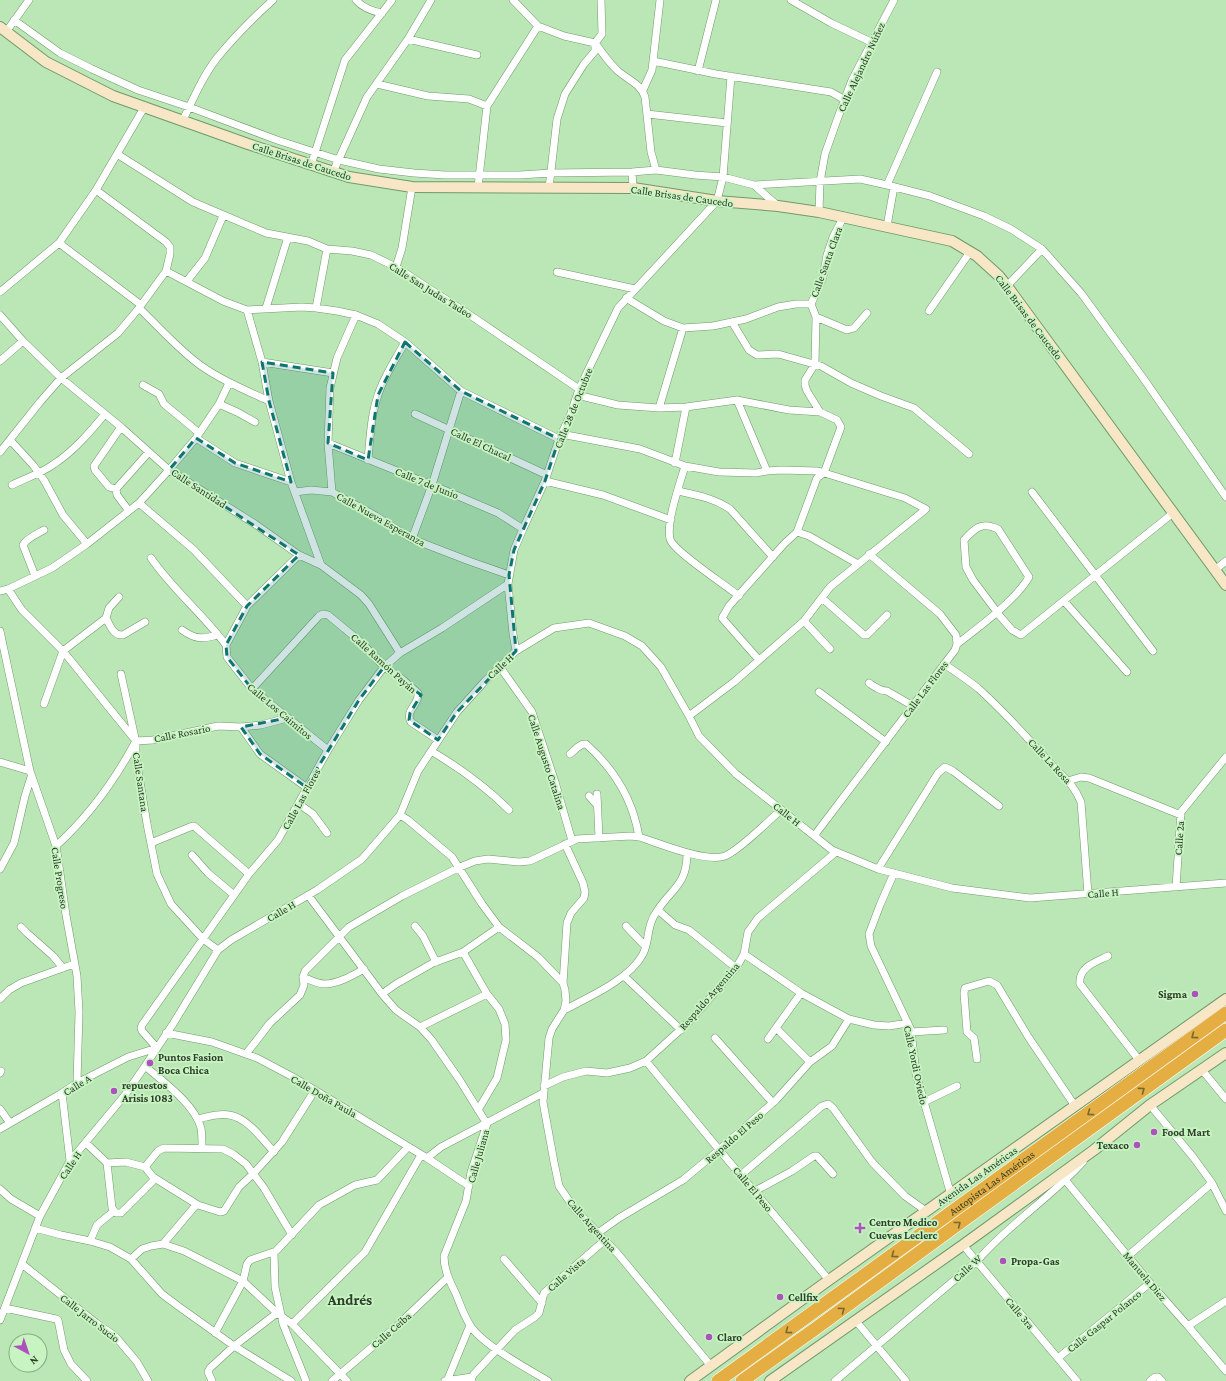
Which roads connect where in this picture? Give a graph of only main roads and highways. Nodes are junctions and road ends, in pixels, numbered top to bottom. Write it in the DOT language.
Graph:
graph roads {
  1 [pos="1226,1013"];
  2 [pos="1226,1030"];
  3 [pos="718,1381"];
  4 [pos="742,1381"];
  1 -- 3 [label="highway, Autopista Las Américas, one-way"];
  4 -- 2 [label="highway, Autopista Las Américas, one-way"];
}
